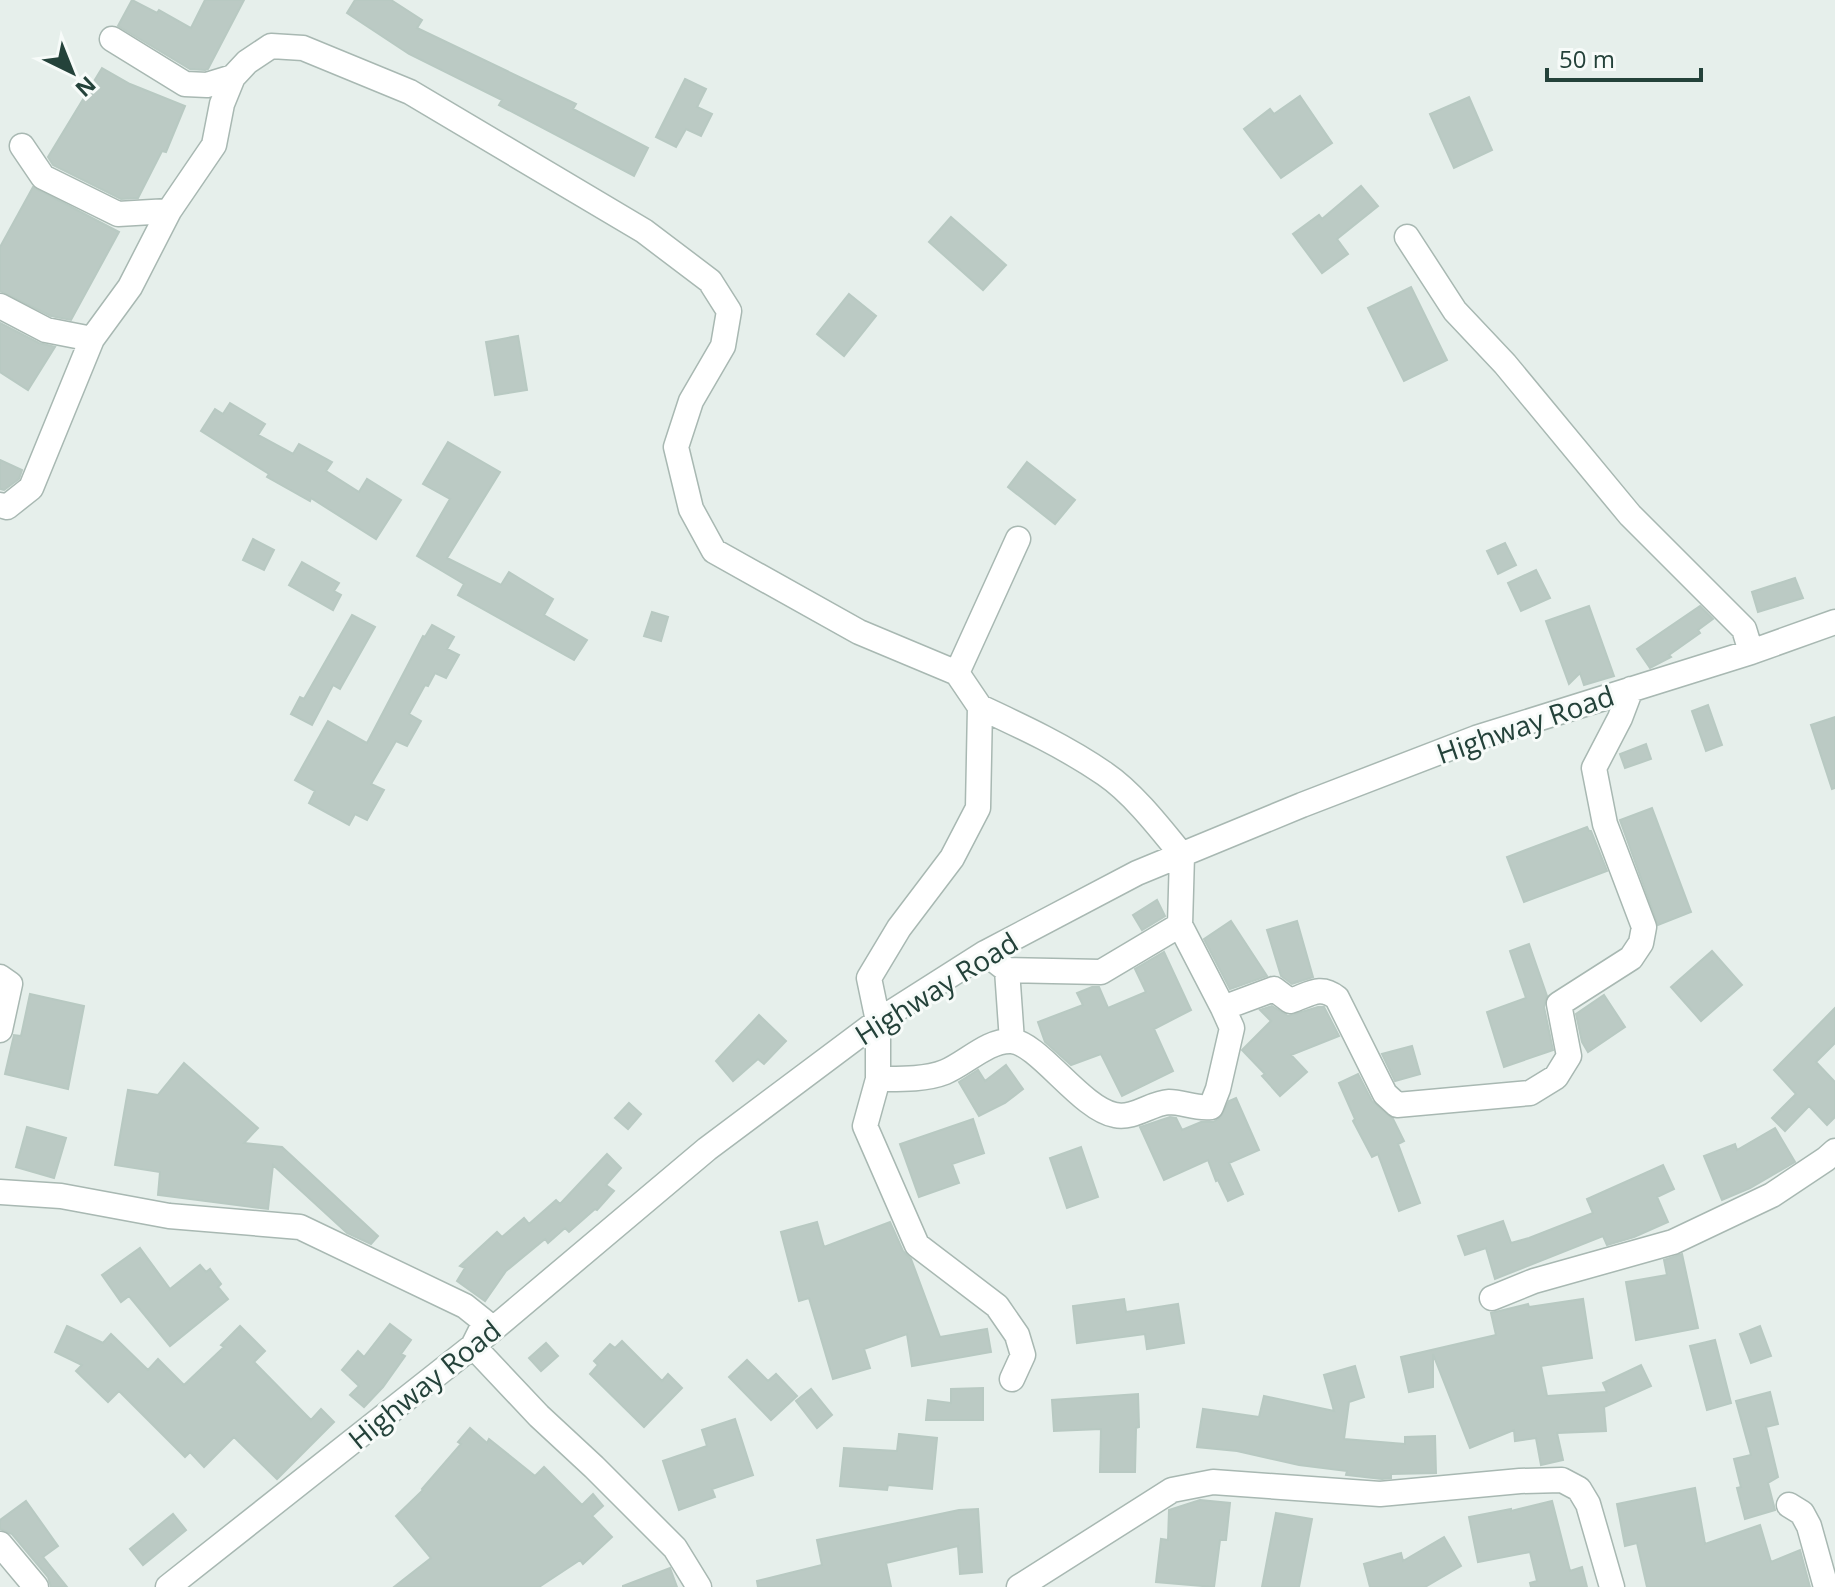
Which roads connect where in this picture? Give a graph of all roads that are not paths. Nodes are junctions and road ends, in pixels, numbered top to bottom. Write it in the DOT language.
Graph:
graph roads {
  1 [pos="112,39"];
  2 [pos="233,77"];
  3 [pos="22,146"];
  4 [pos="169,211"];
  5 [pos="1407,237"];
  6 [pos="0,306"];
  7 [pos="92,339"];
  8 [pos="0,505"];
  9 [pos="1018,539"];
  10 [pos="1835,622"];
  11 [pos="1751,652"];
  12 [pos="957,673"];
  13 [pos="1631,689"];
  14 [pos="980,707"];
  15 [pos="1182,855"];
  16 [pos="1180,925"];
  17 [pos="985,953"];
  18 [pos="1007,970"];
  19 [pos="0,977"];
  20 [pos="1223,1008"];
  21 [pos="878,1021"];
  22 [pos="0,1030"];
  23 [pos="1012,1041"];
  24 [pos="878,1079"];
  25 [pos="1835,1151"];
  26 [pos="0,1192"];
  27 [pos="1492,1298"];
  28 [pos="473,1346"];
  29 [pos="1012,1379"];
  30 [pos="1789,1505"];
  31 [pos="0,1544"];
  32 [pos="36,1587"];
  33 [pos="168,1587"];
  34 [pos="699,1587"];
  35 [pos="1019,1587"];
  36 [pos="1612,1587"];
  37 [pos="1826,1587"];
  1 -- 2 [label="street"];
  2 -- 4 [label="street"];
  2 -- 12 [label="street"];
  3 -- 4 [label="street"];
  4 -- 7 [label="street"];
  5 -- 11 [label="street"];
  6 -- 7 [label="street"];
  7 -- 8 [label="street"];
  9 -- 12 [label="street"];
  10 -- 11 [label="street, Highway Road"];
  11 -- 13 [label="street, Highway Road"];
  12 -- 14 [label="street"];
  13 -- 15 [label="street, Highway Road"];
  13 -- 20 [label="street"];
  14 -- 15 [label="street"];
  14 -- 21 [label="street"];
  15 -- 16 [label="street"];
  15 -- 17 [label="street, Highway Road"];
  16 -- 18 [label="street"];
  16 -- 20 [label="street"];
  17 -- 18 [label="street"];
  17 -- 21 [label="street, Highway Road"];
  18 -- 23 [label="street"];
  19 -- 22 [label="street"];
  20 -- 23 [label="street"];
  21 -- 24 [label="street"];
  21 -- 28 [label="street, Highway Road"];
  23 -- 24 [label="street"];
  24 -- 29 [label="street"];
  25 -- 27 [label="street"];
  26 -- 28 [label="street"];
  28 -- 33 [label="street, Highway Road"];
  28 -- 34 [label="street"];
  30 -- 37 [label="street"];
  31 -- 32 [label="street"];
  35 -- 36 [label="street"];
}
